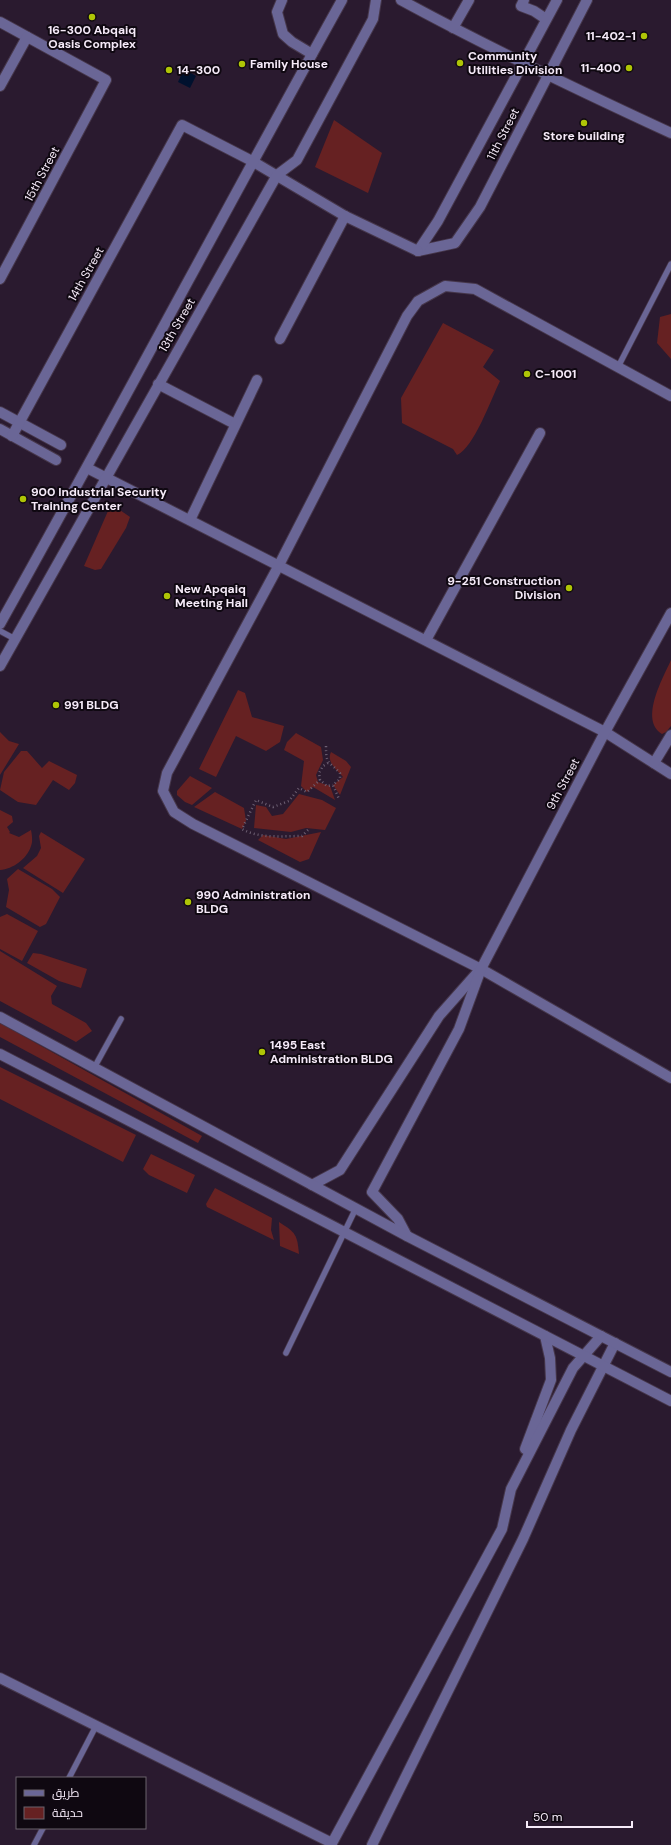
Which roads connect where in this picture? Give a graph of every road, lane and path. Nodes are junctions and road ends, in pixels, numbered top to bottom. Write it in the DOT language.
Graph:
graph roads {
  1 [pos="282,0"];
  2 [pos="342,0"];
  3 [pos="376,0"];
  4 [pos="401,0"];
  5 [pos="469,0"];
  6 [pos="524,0"];
  7 [pos="556,0"];
  8 [pos="587,0"];
  9 [pos="546,19"];
  10 [pos="0,22"];
  11 [pos="453,28"];
  12 [pos="27,37"];
  13 [pos="312,54"];
  14 [pos="522,63"];
  15 [pos="547,75"];
  16 [pos="0,86"];
  17 [pos="671,133"];
  18 [pos="252,161"];
  19 [pos="277,175"];
  20 [pos="345,216"];
  21 [pos="418,251"];
  22 [pos="671,264"];
  23 [pos="0,280"];
  24 [pos="280,339"];
  25 [pos="618,367"];
  26 [pos="257,380"];
  27 [pos="158,384"];
  28 [pos="671,396"];
  29 [pos="0,412"];
  30 [pos="20,422"];
  31 [pos="235,424"];
  32 [pos="0,430"];
  33 [pos="540,433"];
  34 [pos="12,436"];
  35 [pos="61,446"];
  36 [pos="56,460"];
  37 [pos="87,468"];
  38 [pos="106,477"];
  39 [pos="190,520"];
  40 [pos="279,565"];
  41 [pos="671,613"];
  42 [pos="0,624"];
  43 [pos="0,631"];
  44 [pos="15,639"];
  45 [pos="426,640"];
  46 [pos="0,666"];
  47 [pos="605,732"];
  48 [pos="671,735"];
  49 [pos="326,746"];
  50 [pos="328,763"];
  51 [pos="654,763"];
  52 [pos="671,774"];
  53 [pos="320,780"];
  54 [pos="334,785"];
  55 [pos="339,799"];
  56 [pos="308,830"];
  57 [pos="481,969"];
  58 [pos="0,1017"];
  59 [pos="121,1020"];
  60 [pos="0,1054"];
  61 [pos="94,1068"];
  62 [pos="671,1078"];
  63 [pos="312,1185"];
  64 [pos="356,1208"];
  65 [pos="344,1232"];
  66 [pos="406,1236"];
  67 [pos="545,1336"];
  68 [pos="601,1336"];
  69 [pos="615,1343"];
  70 [pos="286,1353"];
  71 [pos="583,1356"];
  72 [pos="603,1366"];
  73 [pos="671,1372"];
  74 [pos="671,1401"];
  75 [pos="511,1489"];
  76 [pos="0,1678"];
  77 [pos="96,1726"];
  78 [pos="70,1777"];
  79 [pos="42,1829"];
  80 [pos="331,1844"];
  81 [pos="34,1845"];
  82 [pos="372,1845"];
  1 -- 13 [label="street"];
  2 -- 13 [label="street, 13th Street"];
  3 -- 19 [label="street, 13th Street"];
  4 -- 11 [label="street"];
  5 -- 11 [label="street"];
  6 -- 9 [label="street"];
  7 -- 9 [label="street"];
  8 -- 15 [label="street, 11th Street"];
  9 -- 14 [label="street"];
  10 -- 12 [label="street"];
  11 -- 14 [label="street"];
  12 -- 16 [label="street"];
  12 -- 23 [label="street, 15th Street"];
  13 -- 18 [label="street, 13th Street"];
  14 -- 15 [label="street"];
  14 -- 21 [label="street"];
  15 -- 17 [label="street"];
  15 -- 21 [label="street, 11th Street"];
  18 -- 19 [label="street"];
  18 -- 30 [label="street, 14th Street"];
  18 -- 37 [label="street, 13th Street"];
  19 -- 20 [label="street"];
  19 -- 27 [label="street, 13th Street"];
  20 -- 21 [label="street"];
  20 -- 24 [label="street"];
  22 -- 25 [label="lane"];
  25 -- 28 [label="street"];
  25 -- 40 [label="street"];
  26 -- 31 [label="street"];
  27 -- 31 [label="street"];
  27 -- 38 [label="street, 13th Street"];
  29 -- 30 [label="street"];
  30 -- 34 [label="street, 14th Street"];
  30 -- 35 [label="street"];
  31 -- 39 [label="street"];
  32 -- 34 [label="street"];
  33 -- 45 [label="street"];
  34 -- 36 [label="street"];
  37 -- 38 [label="street"];
  37 -- 42 [label="street, 13th Street"];
  38 -- 39 [label="street"];
  38 -- 44 [label="street, 13th Street"];
  39 -- 40 [label="street"];
  40 -- 45 [label="street"];
  40 -- 57 [label="street"];
  41 -- 47 [label="street, 9th Street"];
  43 -- 44 [label="lane"];
  44 -- 46 [label="street, 13th Street"];
  45 -- 47 [label="street"];
  47 -- 51 [label="street"];
  47 -- 57 [label="street, 9th Street"];
  48 -- 51 [label="street"];
  49 -- 50 [label="path"];
  50 -- 53 [label="path"];
  50 -- 54 [label="path"];
  51 -- 52 [label="street"];
  53 -- 54 [label="path"];
  53 -- 56 [label="path"];
  54 -- 55 [label="path"];
  57 -- 62 [label="street"];
  57 -- 63 [label="street"];
  57 -- 66 [label="street"];
  58 -- 61 [label="street"];
  59 -- 61 [label="lane"];
  60 -- 65 [label="street"];
  61 -- 63 [label="street"];
  63 -- 64 [label="street"];
  64 -- 65 [label="lane"];
  64 -- 66 [label="street"];
  65 -- 67 [label="street"];
  65 -- 70 [label="lane"];
  66 -- 68 [label="street"];
  67 -- 71 [label="street"];
  67 -- 75 [label="street"];
  68 -- 69 [label="street"];
  68 -- 71 [label="street"];
  69 -- 72 [label="street"];
  69 -- 73 [label="street"];
  71 -- 72 [label="street"];
  71 -- 75 [label="street"];
  72 -- 74 [label="street"];
  72 -- 82 [label="street"];
  75 -- 80 [label="street"];
  76 -- 77 [label="street"];
  77 -- 78 [label="lane"];
  77 -- 80 [label="street"];
  79 -- 81 [label="lane"];
}
